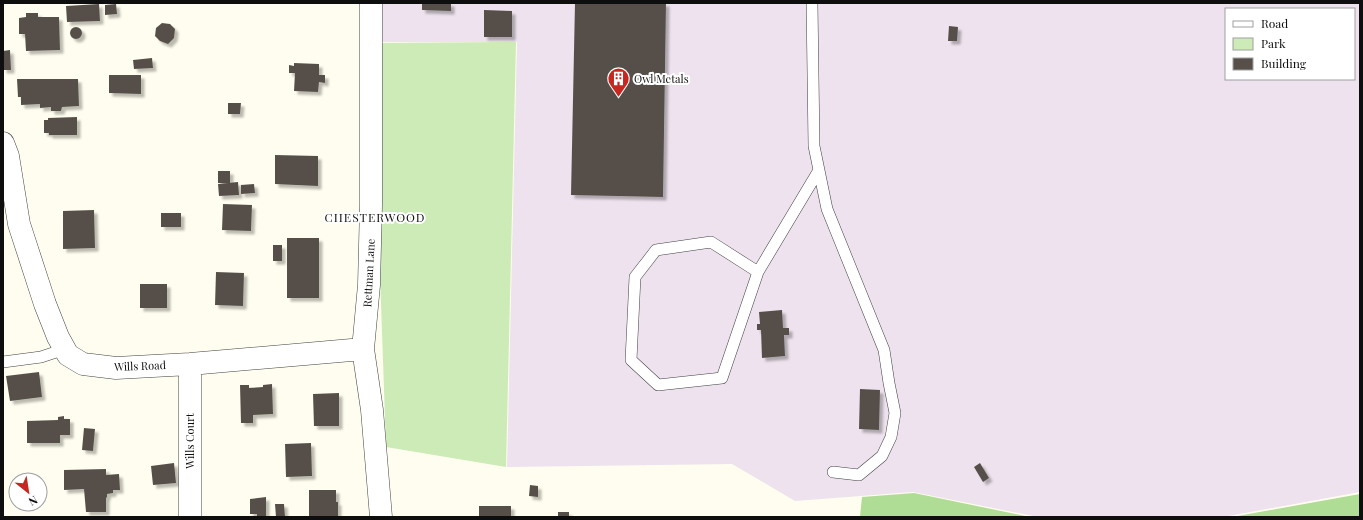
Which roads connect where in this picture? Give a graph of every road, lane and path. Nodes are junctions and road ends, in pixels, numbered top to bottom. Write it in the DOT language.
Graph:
graph roads {
  1 [pos="371,3"];
  2 [pos="812,3"];
  3 [pos="3,144"];
  4 [pos="819,170"];
  5 [pos="758,272"];
  6 [pos="65,349"];
  7 [pos="363,349"];
  8 [pos="3,362"];
  9 [pos="190,364"];
  10 [pos="832,472"];
  11 [pos="190,517"];
  12 [pos="381,517"];
  1 -- 7 [label="street, Rettman Lane"];
  2 -- 4 [label="lane"];
  3 -- 6 [label="street, Wills Road"];
  4 -- 5 [label="lane"];
  4 -- 10 [label="lane"];
  5 -- 5 [label="lane"];
  6 -- 8 [label="lane"];
  6 -- 9 [label="street, Wills Road"];
  7 -- 9 [label="street, Wills Road"];
  7 -- 12 [label="street, Rettman Lane"];
  9 -- 11 [label="street, Wills Court"];
}
